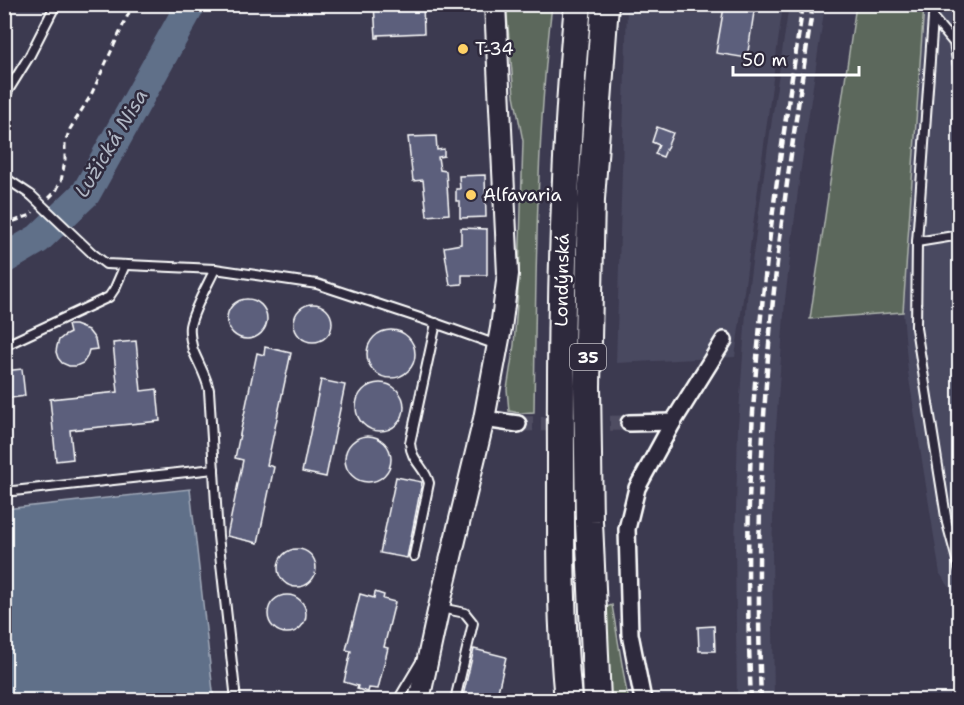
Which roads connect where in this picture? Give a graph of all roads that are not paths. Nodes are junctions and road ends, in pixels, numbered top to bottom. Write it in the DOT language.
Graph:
graph roads {
  1 [pos="56,4"];
  2 [pos="495,4"];
  3 [pos="578,4"];
  4 [pos="605,4"];
  5 [pos="934,4"];
  6 [pos="933,18"];
  7 [pos="960,78"];
  8 [pos="4,97"];
  9 [pos="4,177"];
  10 [pos="960,235"];
  11 [pos="917,242"];
  12 [pos="124,264"];
  13 [pos="216,269"];
  14 [pos="436,323"];
  15 [pos="724,340"];
  16 [pos="4,346"];
  17 [pos="498,346"];
  18 [pos="484,419"];
  19 [pos="673,422"];
  20 [pos="629,423"];
  21 [pos="518,424"];
  22 [pos="214,469"];
  23 [pos="4,492"];
  24 [pos="414,556"];
  25 [pos="960,571"];
  26 [pos="439,608"];
  27 [pos="562,608"];
  28 [pos="432,640"];
  29 [pos="557,678"];
  30 [pos="236,700"];
  31 [pos="398,700"];
  32 [pos="419,700"];
  33 [pos="455,700"];
  34 [pos="568,700"];
  35 [pos="597,700"];
  36 [pos="643,700"];
  1 -- 8 [label="lane"];
  2 -- 17 [label="street"];
  3 -- 27 [label="highway, Londýnská / 35"];
  4 -- 35 [label="highway, Londýnská / 35"];
  5 -- 6 [label="lane"];
  6 -- 7 [label="lane"];
  6 -- 11 [label="lane"];
  9 -- 12 [label="lane, bridge"];
  10 -- 11 [label="lane"];
  11 -- 25 [label="lane"];
  12 -- 13 [label="lane"];
  12 -- 16 [label="lane"];
  13 -- 14 [label="lane"];
  13 -- 22 [label="lane"];
  14 -- 17 [label="lane"];
  14 -- 24 [label="lane"];
  15 -- 19 [label="street"];
  17 -- 18 [label="street"];
  18 -- 21 [label="street"];
  18 -- 26 [label="street"];
  19 -- 20 [label="street"];
  19 -- 36 [label="street"];
  22 -- 23 [label="lane"];
  22 -- 30 [label="lane"];
  26 -- 28 [label="street"];
  26 -- 33 [label="lane"];
  27 -- 29 [label="lane"];
  27 -- 34 [label="highway, Londýnská / 35"];
  28 -- 31 [label="lane"];
  28 -- 32 [label="street"];
}
